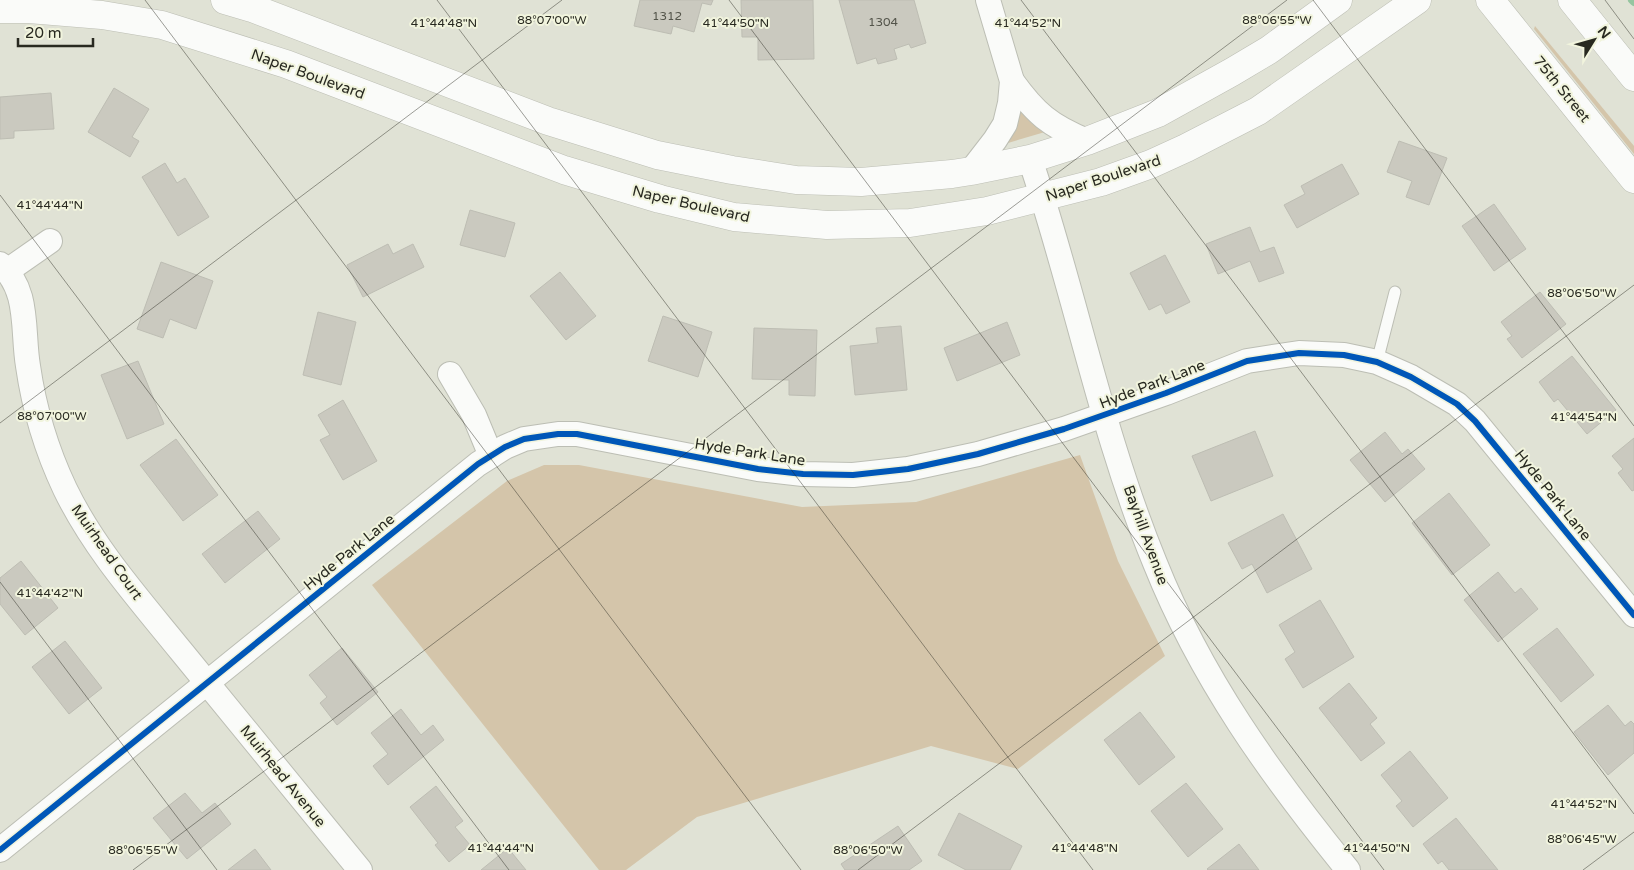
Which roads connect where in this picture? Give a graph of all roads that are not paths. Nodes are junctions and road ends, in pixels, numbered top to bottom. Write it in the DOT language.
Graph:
graph roads {
  1 [pos="225,0"];
  2 [pos="988,0"];
  3 [pos="1338,0"];
  4 [pos="1417,0"];
  5 [pos="1490,0"];
  6 [pos="1572,0"];
  7 [pos="0,9"];
  8 [pos="1634,77"];
  9 [pos="1012,82"];
  10 [pos="1087,141"];
  11 [pos="1030,159"];
  12 [pos="971,171"];
  13 [pos="1634,179"];
  14 [pos="1043,198"];
  15 [pos="50,240"];
  16 [pos="4,267"];
  17 [pos="1395,292"];
  18 [pos="1377,362"];
  19 [pos="450,374"];
  20 [pos="1104,416"];
  21 [pos="491,456"];
  22 [pos="1634,615"];
  23 [pos="207,683"];
  24 [pos="0,850"];
  25 [pos="360,870"];
  26 [pos="1348,870"];
  1 -- 12 [label="main road"];
  2 -- 9 [label="street"];
  3 -- 10 [label="main road"];
  4 -- 14 [label="main road, Naper Boulevard"];
  5 -- 13 [label="main road, 75th Street"];
  6 -- 8 [label="main road"];
  7 -- 14 [label="main road, Naper Boulevard"];
  9 -- 10 [label="street"];
  9 -- 12 [label="street"];
  10 -- 11 [label="main road"];
  11 -- 12 [label="main road"];
  11 -- 14 [label="street, Bayhill Avenue"];
  14 -- 20 [label="street, Bayhill Avenue"];
  15 -- 16 [label="street"];
  16 -- 23 [label="street, Muirhead Court"];
  17 -- 18 [label="lane"];
  18 -- 20 [label="street, Hyde Park Lane"];
  18 -- 22 [label="street, Hyde Park Lane"];
  19 -- 21 [label="street"];
  20 -- 21 [label="street, Hyde Park Lane"];
  20 -- 26 [label="street, Bayhill Avenue"];
  21 -- 23 [label="street, Hyde Park Lane"];
  23 -- 24 [label="street, Hyde Park Lane"];
  23 -- 25 [label="street, Muirhead Avenue"];
}
